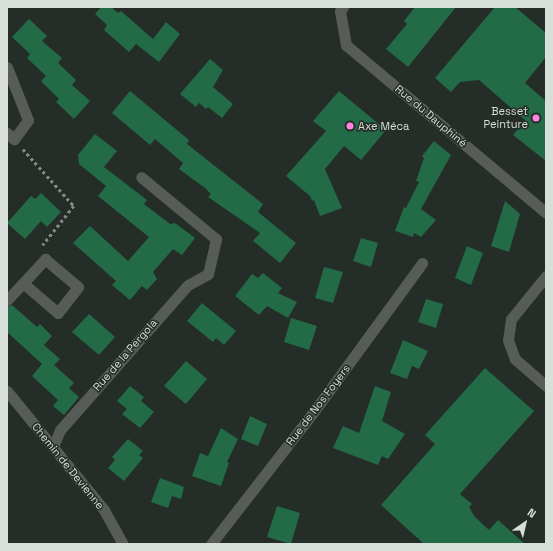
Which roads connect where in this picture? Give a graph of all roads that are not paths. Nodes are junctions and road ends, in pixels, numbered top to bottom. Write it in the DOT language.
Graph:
graph roads {
  1 [pos="343,7"];
  2 [pos="7,67"];
  3 [pos="10,136"];
  4 [pos="141,177"];
  5 [pos="546,213"];
  6 [pos="422,263"];
  7 [pos="546,276"];
  8 [pos="23,283"];
  9 [pos="7,300"];
  10 [pos="546,386"];
  11 [pos="7,391"];
  12 [pos="53,446"];
  13 [pos="123,544"];
  14 [pos="211,544"];
  1 -- 5 [label="street, Rue du Dauphiné"];
  2 -- 3 [label="street"];
  4 -- 12 [label="street, Rue de la Pergola"];
  6 -- 14 [label="street, Rue de Nos Foyers"];
  7 -- 10 [label="street"];
  8 -- 8 [label="street"];
  8 -- 9 [label="street"];
  11 -- 12 [label="street, Chemin de Devienne"];
  12 -- 13 [label="street, Chemin de Devienne"];
}
